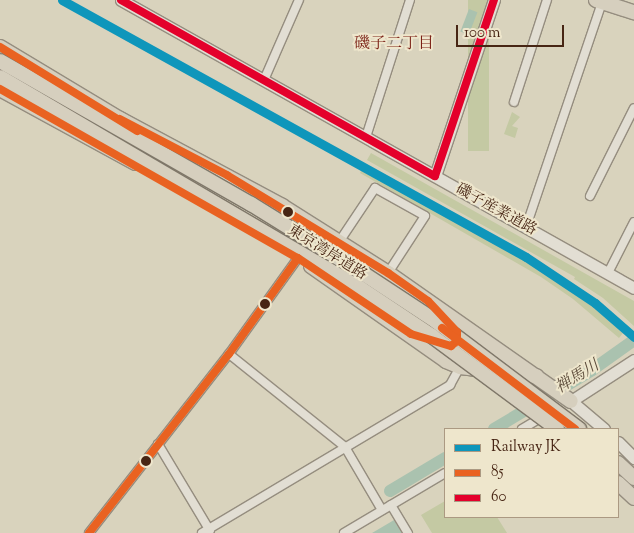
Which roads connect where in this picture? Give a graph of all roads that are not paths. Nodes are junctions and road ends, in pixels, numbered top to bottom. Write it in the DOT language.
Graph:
graph roads {
  1 [pos="121,0"];
  2 [pos="299,0"];
  3 [pos="410,0"];
  4 [pos="494,0"];
  5 [pos="547,0"];
  6 [pos="619,0"];
  7 [pos="599,1"];
  8 [pos="634,5"];
  9 [pos="634,12"];
  10 [pos="0,47"];
  11 [pos="0,61"];
  12 [pos="0,77"];
  13 [pos="264,80"];
  14 [pos="0,88"];
  15 [pos="514,102"];
  16 [pos="634,108"];
  17 [pos="120,119"];
  18 [pos="366,137"];
  19 [pos="107,148"];
  20 [pos="435,176"];
  21 [pos="590,196"];
  22 [pos="634,222"];
  23 [pos="526,227"];
  24 [pos="339,242"];
  25 [pos="298,258"];
  26 [pos="608,273"];
  27 [pos="388,274"];
  28 [pos="634,288"];
  29 [pos="428,301"];
  30 [pos="411,334"];
  31 [pos="229,354"];
  32 [pos="634,360"];
  33 [pos="634,364"];
  34 [pos="460,366"];
  35 [pos="622,369"];
  36 [pos="536,376"];
  37 [pos="571,400"];
  38 [pos="524,428"];
  39 [pos="556,428"];
  40 [pos="560,428"];
  41 [pos="576,428"];
  42 [pos="576,428"];
  43 [pos="603,428"];
  44 [pos="619,443"];
  45 [pos="158,444"];
  46 [pos="345,447"];
  47 [pos="634,458"];
  48 [pos="619,466"];
  49 [pos="444,474"];
  50 [pos="619,480"];
  51 [pos="634,480"];
  52 [pos="619,484"];
  53 [pos="634,494"];
  54 [pos="634,498"];
  55 [pos="391,505"];
  56 [pos="382,510"];
  57 [pos="207,532"];
  58 [pos="88,533"];
  59 [pos="344,533"];
  60 [pos="408,533"];
  1 -- 13 [label="street, 磯子産業道路"];
  2 -- 13 [label="street"];
  3 -- 18 [label="street"];
  4 -- 20 [label="street"];
  5 -- 15 [label="street"];
  6 -- 8 [label="highway"];
  7 -- 9 [label="highway"];
  7 -- 23 [label="street"];
  10 -- 17 [label="highway, 東京湾岸道路"];
  11 -- 42 [label="highway, bridge"];
  12 -- 39 [label="highway, bridge"];
  13 -- 18 [label="street, 磯子産業道路"];
  14 -- 19 [label="highway, 東京湾岸道路"];
  16 -- 21 [label="street"];
  17 -- 24 [label="highway, 東京湾岸道路"];
  17 -- 41 [label="highway, 東京湾岸道路, bridge"];
  18 -- 20 [label="street, 磯子産業道路"];
  19 -- 25 [label="highway, 東京湾岸道路"];
  19 -- 40 [label="highway, 東京湾岸道路, bridge"];
  20 -- 23 [label="street, 磯子産業道路"];
  22 -- 26 [label="street"];
  23 -- 26 [label="street, 磯子産業道路"];
  24 -- 27 [label="highway, 東京湾岸道路"];
  24 -- 27 [label="street"];
  25 -- 30 [label="highway, 東京湾岸道路"];
  25 -- 31 [label="street"];
  26 -- 28 [label="street, 磯子産業道路"];
  27 -- 29 [label="highway, 東京湾岸道路"];
  29 -- 30 [label="highway, 東京湾岸道路"];
  29 -- 36 [label="highway, 東京湾岸道路"];
  30 -- 34 [label="highway, 東京湾岸道路"];
  31 -- 45 [label="street"];
  31 -- 46 [label="street"];
  32 -- 35 [label="street"];
  33 -- 35 [label="street"];
  34 -- 36 [label="highway, 東京湾岸道路"];
  34 -- 46 [label="street"];
  35 -- 37 [label="street"];
  36 -- 37 [label="highway, 東京湾岸道路"];
  37 -- 38 [label="street"];
  37 -- 43 [label="street"];
  44 -- 47 [label="street"];
  45 -- 57 [label="street"];
  45 -- 58 [label="street"];
  46 -- 56 [label="street"];
  46 -- 57 [label="street"];
  48 -- 51 [label="highway"];
  49 -- 55 [label="street"];
  50 -- 53 [label="highway"];
  52 -- 54 [label="highway"];
  55 -- 56 [label="street"];
  55 -- 60 [label="street"];
  56 -- 59 [label="street"];
}
